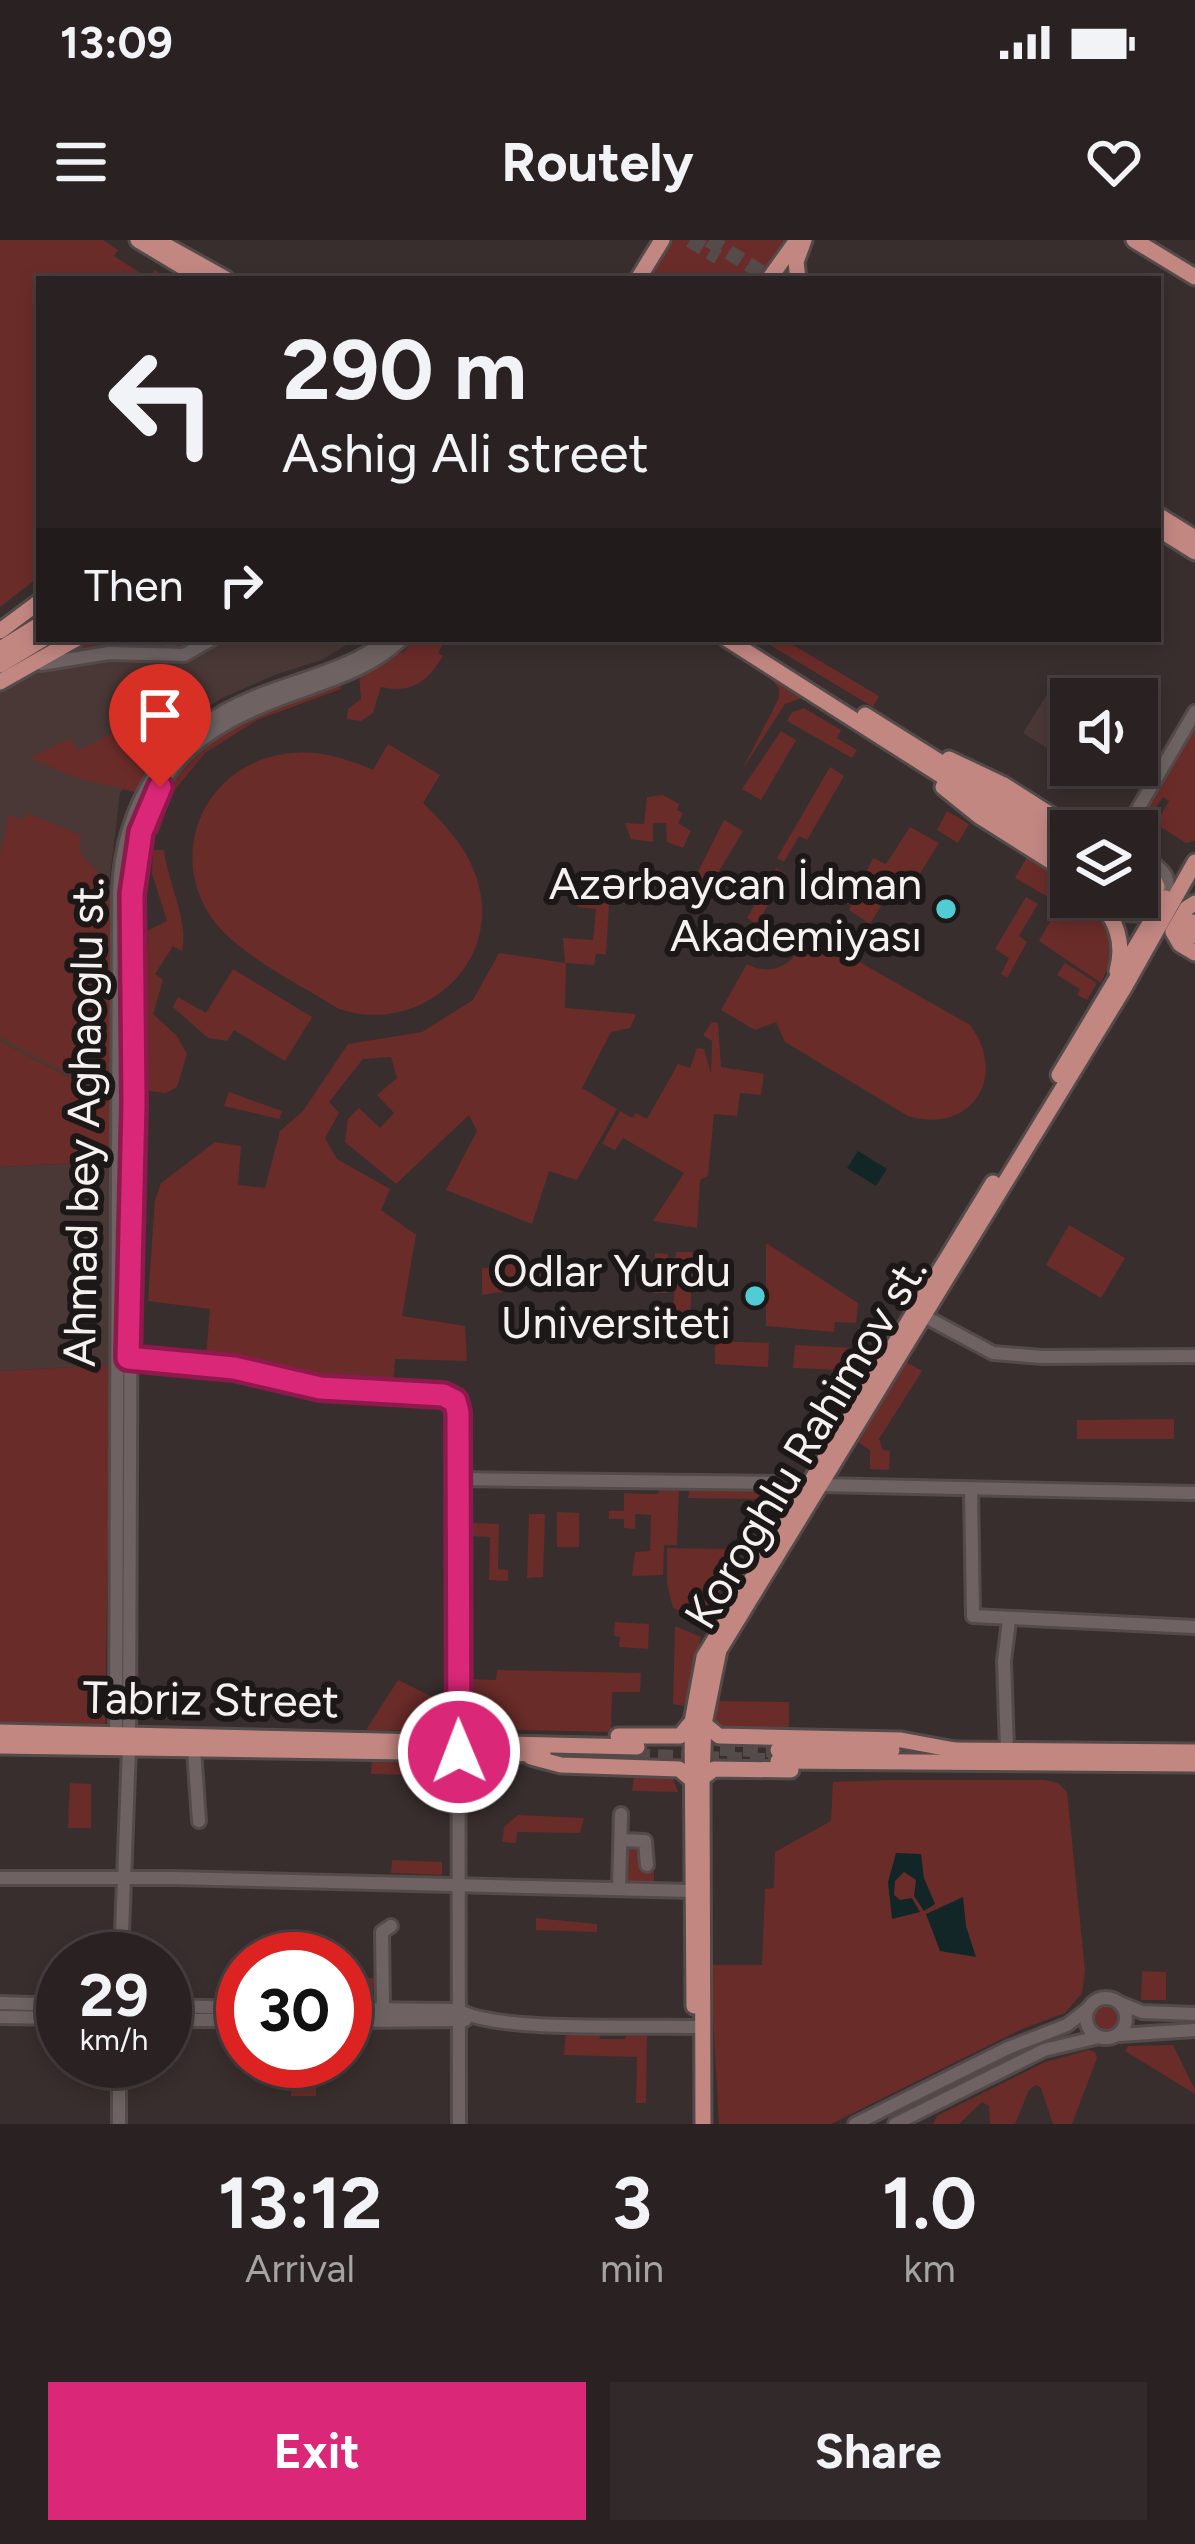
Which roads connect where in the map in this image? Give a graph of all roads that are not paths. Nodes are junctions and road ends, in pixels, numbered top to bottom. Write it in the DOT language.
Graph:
graph roads {
  1 [pos="135,240"];
  2 [pos="156,240"];
  3 [pos="651,240"];
  4 [pos="662,240"];
  5 [pos="801,240"];
  6 [pos="1134,240"];
  7 [pos="1149,240"];
  8 [pos="1195,272"];
  9 [pos="184,276"];
  10 [pos="198,276"];
  11 [pos="221,276"];
  12 [pos="639,276"];
  13 [pos="640,276"];
  14 [pos="771,276"];
  15 [pos="783,276"];
  16 [pos="798,276"];
  17 [pos="1161,517"];
  18 [pos="1161,532"];
  19 [pos="1195,538"];
  20 [pos="1195,552"];
  21 [pos="36,604"];
  22 [pos="36,627"];
  23 [pos="0,631"];
  24 [pos="38,642"];
  25 [pos="71,642"];
  26 [pos="207,642"];
  27 [pos="383,642"];
  28 [pos="398,642"];
  29 [pos="732,642"];
  30 [pos="750,642"];
  31 [pos="0,649"];
  32 [pos="0,665"];
  33 [pos="28,667"];
  34 [pos="0,682"];
  35 [pos="1195,712"];
  36 [pos="913,751"];
  37 [pos="1134,810"];
  38 [pos="138,818"];
  39 [pos="1050,818"];
  40 [pos="1050,844"];
  41 [pos="1050,861"];
  42 [pos="1194,864"];
  43 [pos="1158,868"];
  44 [pos="1165,898"];
  45 [pos="1195,901"];
  46 [pos="1111,918"];
  47 [pos="1191,935"];
  48 [pos="1136,968"];
  49 [pos="1109,991"];
  50 [pos="126,1116"];
  51 [pos="924,1316"];
  52 [pos="1195,1356"];
  53 [pos="128,1358"];
  54 [pos="457,1479"];
  55 [pos="818,1486"];
  56 [pos="971,1489"];
  57 [pos="1195,1492"];
  58 [pos="1009,1621"];
  59 [pos="1195,1627"];
  60 [pos="698,1723"];
  61 [pos="0,1732"];
  62 [pos="125,1738"];
  63 [pos="0,1746"];
  64 [pos="459,1747"];
  65 [pos="517,1748"];
  66 [pos="194,1749"];
  67 [pos="1007,1749"];
  68 [pos="636,1752"];
  69 [pos="1195,1752"];
  70 [pos="778,1755"];
  71 [pos="955,1755"];
  72 [pos="1195,1764"];
  73 [pos="696,1779"];
  74 [pos="621,1814"];
  75 [pos="199,1821"];
  76 [pos="622,1840"];
  77 [pos="647,1865"];
  78 [pos="124,1877"];
  79 [pos="0,1878"];
  80 [pos="458,1885"];
  81 [pos="619,1889"];
  82 [pos="692,1891"];
  83 [pos="392,1926"];
  84 [pos="123,1932"];
  85 [pos="1118,2002"];
  86 [pos="0,2003"];
  87 [pos="36,2004"];
  88 [pos="1089,2008"];
  89 [pos="372,2009"];
  90 [pos="383,2009"];
  91 [pos="1190,2014"];
  92 [pos="0,2017"];
  93 [pos="462,2017"];
  94 [pos="36,2018"];
  95 [pos="372,2020"];
  96 [pos="694,2027"];
  97 [pos="1190,2030"];
  98 [pos="1116,2036"];
  99 [pos="1099,2037"];
  100 [pos="119,2088"];
  101 [pos="119,2124"];
  102 [pos="459,2124"];
  103 [pos="698,2124"];
  104 [pos="855,2124"];
  105 [pos="895,2124"];
  1 -- 9 [label="main road"];
  1 -- 10 [label="main road"];
  2 -- 11 [label="main road"];
  3 -- 12 [label="main road"];
  4 -- 13 [label="main road"];
  5 -- 14 [label="main road"];
  5 -- 15 [label="main road"];
  5 -- 16 [label="main road"];
  6 -- 8 [label="main road"];
  7 -- 8 [label="main road"];
  17 -- 19 [label="main road"];
  18 -- 20 [label="main road"];
  21 -- 23 [label="main road"];
  22 -- 31 [label="main road"];
  24 -- 32 [label="main road"];
  25 -- 33 [label="main road"];
  26 -- 33 [label="street"];
  27 -- 38 [label="street, Ahmad bey Aghaoglu st."];
  28 -- 38 [label="street, Ahmad bey Aghaoglu st."];
  29 -- 36 [label="main road"];
  30 -- 36 [label="main road"];
  33 -- 34 [label="main road"];
  35 -- 37 [label="street"];
  36 -- 39 [label="main road"];
  36 -- 40 [label="main road"];
  36 -- 41 [label="main road"];
  38 -- 50 [label="street, Ahmad bey Aghaoglu st."];
  42 -- 45 [label="main road"];
  42 -- 48 [label="main road, Koroghlu Rahimov st."];
  43 -- 44 [label="street"];
  44 -- 49 [label="main road, Koroghlu Rahimov st."];
  45 -- 47 [label="main road"];
  46 -- 49 [label="main road"];
  47 -- 48 [label="main road"];
  48 -- 51 [label="main road, Koroghlu Rahimov st."];
  49 -- 55 [label="main road, Koroghlu Rahimov st."];
  50 -- 53 [label="street, Ahmad bey Aghaoglu st."];
  50 -- 62 [label="street, Ahmad bey Aghaoglu st."];
  51 -- 52 [label="street"];
  51 -- 55 [label="main road, Koroghlu Rahimov st."];
  53 -- 54 [label="street"];
  53 -- 62 [label="street, Ahmad bey Aghaoglu st."];
  54 -- 55 [label="street"];
  54 -- 64 [label="street"];
  55 -- 56 [label="street"];
  55 -- 60 [label="main road, Koroghlu Rahimov st."];
  56 -- 57 [label="street"];
  56 -- 58 [label="street"];
  58 -- 59 [label="street"];
  58 -- 67 [label="street"];
  60 -- 65 [label="main road"];
  60 -- 71 [label="main road"];
  60 -- 73 [label="main road, Koroghlu Rahimov st."];
  61 -- 62 [label="main road, Tabriz Street"];
  62 -- 63 [label="main road, Tabriz Street"];
  62 -- 64 [label="main road, Tabriz Street"];
  62 -- 66 [label="main road, Tabriz Street"];
  62 -- 78 [label="street, Ahmad bey Aghaoglu st."];
  64 -- 65 [label="main road, Tabriz Street"];
  64 -- 66 [label="main road, Tabriz Street"];
  64 -- 80 [label="street"];
  65 -- 68 [label="main road, Tabriz Street"];
  65 -- 73 [label="main road"];
  66 -- 75 [label="street"];
  67 -- 69 [label="main road"];
  67 -- 71 [label="main road"];
  70 -- 71 [label="main road"];
  71 -- 72 [label="main road"];
  71 -- 73 [label="main road"];
  73 -- 82 [label="main road, Koroghlu Rahimov st."];
  73 -- 103 [label="main road, Koroghlu Rahimov st."];
  74 -- 76 [label="street"];
  76 -- 77 [label="street"];
  76 -- 81 [label="street"];
  78 -- 79 [label="street"];
  78 -- 80 [label="street"];
  78 -- 84 [label="street, Ahmad bey Aghaoglu st."];
  80 -- 81 [label="street"];
  80 -- 93 [label="street"];
  81 -- 82 [label="street"];
  82 -- 96 [label="main road, Koroghlu Rahimov st."];
  83 -- 90 [label="street"];
  85 -- 88 [label="street"];
  85 -- 91 [label="street"];
  85 -- 98 [label="street"];
  86 -- 87 [label="street"];
  88 -- 99 [label="street"];
  88 -- 104 [label="street"];
  89 -- 90 [label="street"];
  90 -- 93 [label="street"];
  91 -- 97 [label="street"];
  92 -- 94 [label="street"];
  93 -- 95 [label="street"];
  93 -- 96 [label="street"];
  93 -- 102 [label="street"];
  96 -- 103 [label="main road, Koroghlu Rahimov st."];
  97 -- 98 [label="street"];
  98 -- 99 [label="street"];
  99 -- 105 [label="street"];
  100 -- 101 [label="street"];
}
